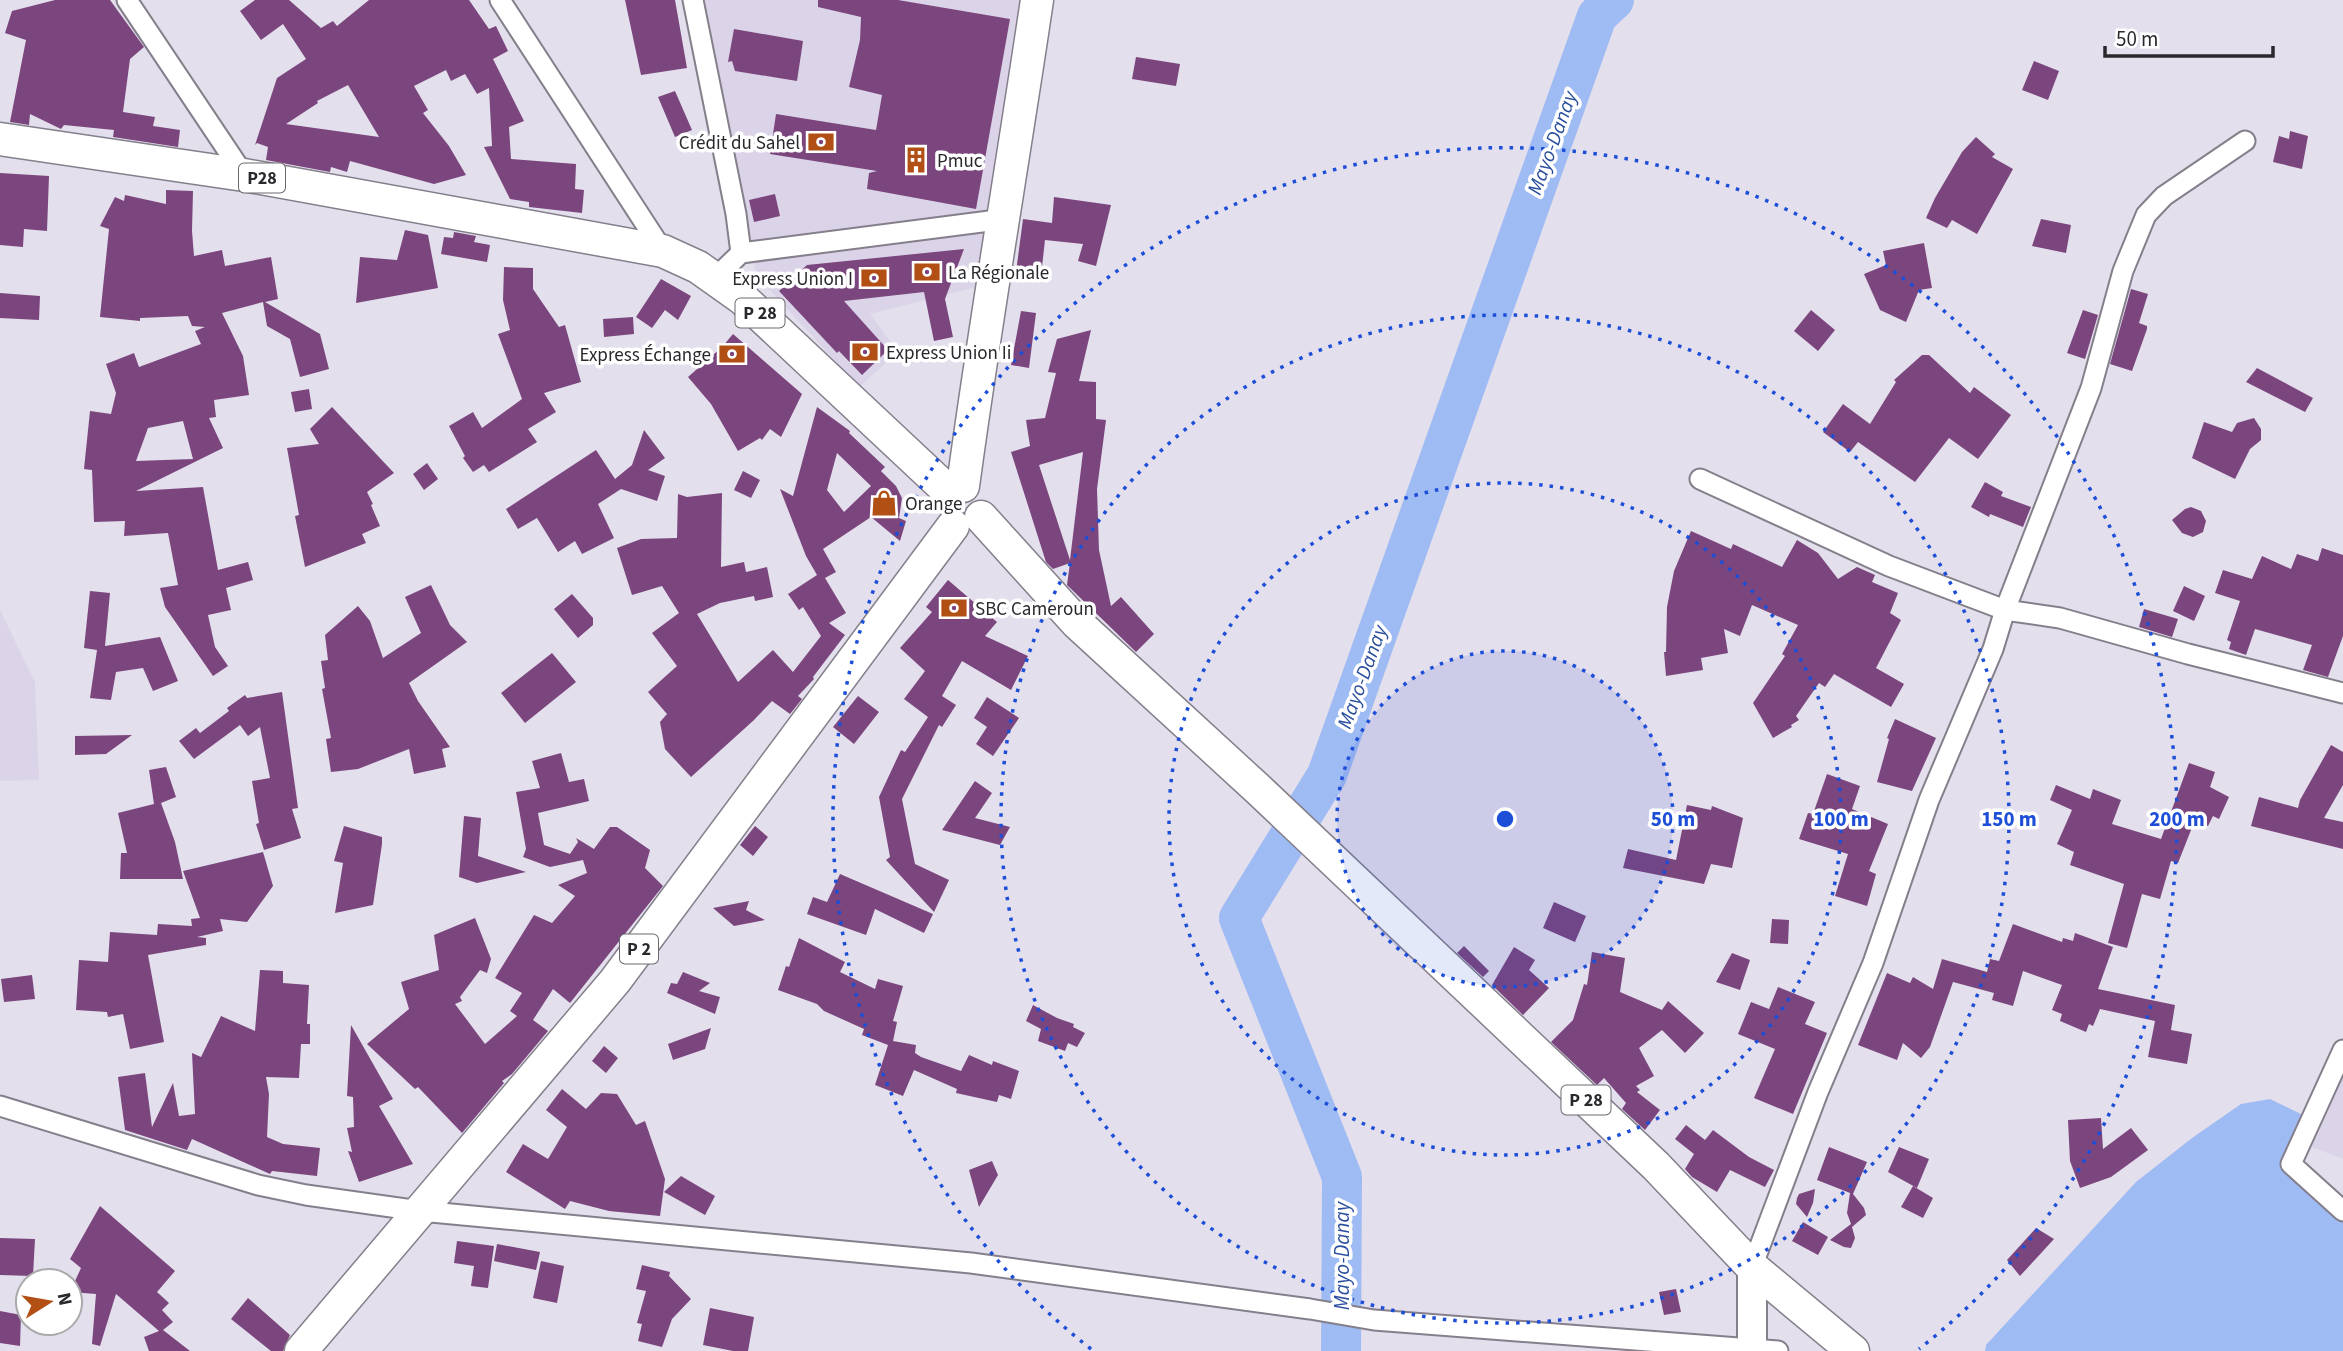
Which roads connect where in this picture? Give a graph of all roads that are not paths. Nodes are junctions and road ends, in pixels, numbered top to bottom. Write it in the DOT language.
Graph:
graph roads {
  1 [pos="127,0"];
  2 [pos="500,0"];
  3 [pos="693,0"];
  4 [pos="1037,0"];
  5 [pos="0,139"];
  6 [pos="2245,141"];
  7 [pos="244,175"];
  8 [pos="1005,219"];
  9 [pos="522,226"];
  10 [pos="663,251"];
  11 [pos="741,253"];
  12 [pos="715,278"];
  13 [pos="1700,479"];
  14 [pos="956,488"];
  15 [pos="967,522"];
  16 [pos="2006,610"];
  17 [pos="2343,693"];
  18 [pos="2343,1050"];
  19 [pos="0,1106"];
  20 [pos="420,1211"];
  21 [pos="2343,1211"];
  22 [pos="1752,1267"];
  23 [pos="1760,1350"];
  24 [pos="301,1351"];
  25 [pos="1853,1351"];
  1 -- 7 [label="street"];
  2 -- 10 [label="street"];
  3 -- 11 [label="street"];
  4 -- 8 [label="main road"];
  5 -- 7 [label="main road, P28"];
  6 -- 16 [label="street"];
  7 -- 9 [label="main road, P28"];
  8 -- 11 [label="street"];
  8 -- 14 [label="main road"];
  9 -- 10 [label="main road, P 28"];
  10 -- 12 [label="main road, P 28"];
  11 -- 12 [label="street"];
  12 -- 14 [label="main road, P 28"];
  13 -- 16 [label="street"];
  14 -- 15 [label="main road"];
  15 -- 20 [label="main road, P 2"];
  15 -- 22 [label="main road, P 28"];
  16 -- 17 [label="street"];
  16 -- 22 [label="street"];
  18 -- 21 [label="street"];
  19 -- 20 [label="street"];
  20 -- 23 [label="street"];
  20 -- 24 [label="main road, P 2"];
  22 -- 23 [label="main road"];
  22 -- 25 [label="main road, P 28"];
}
